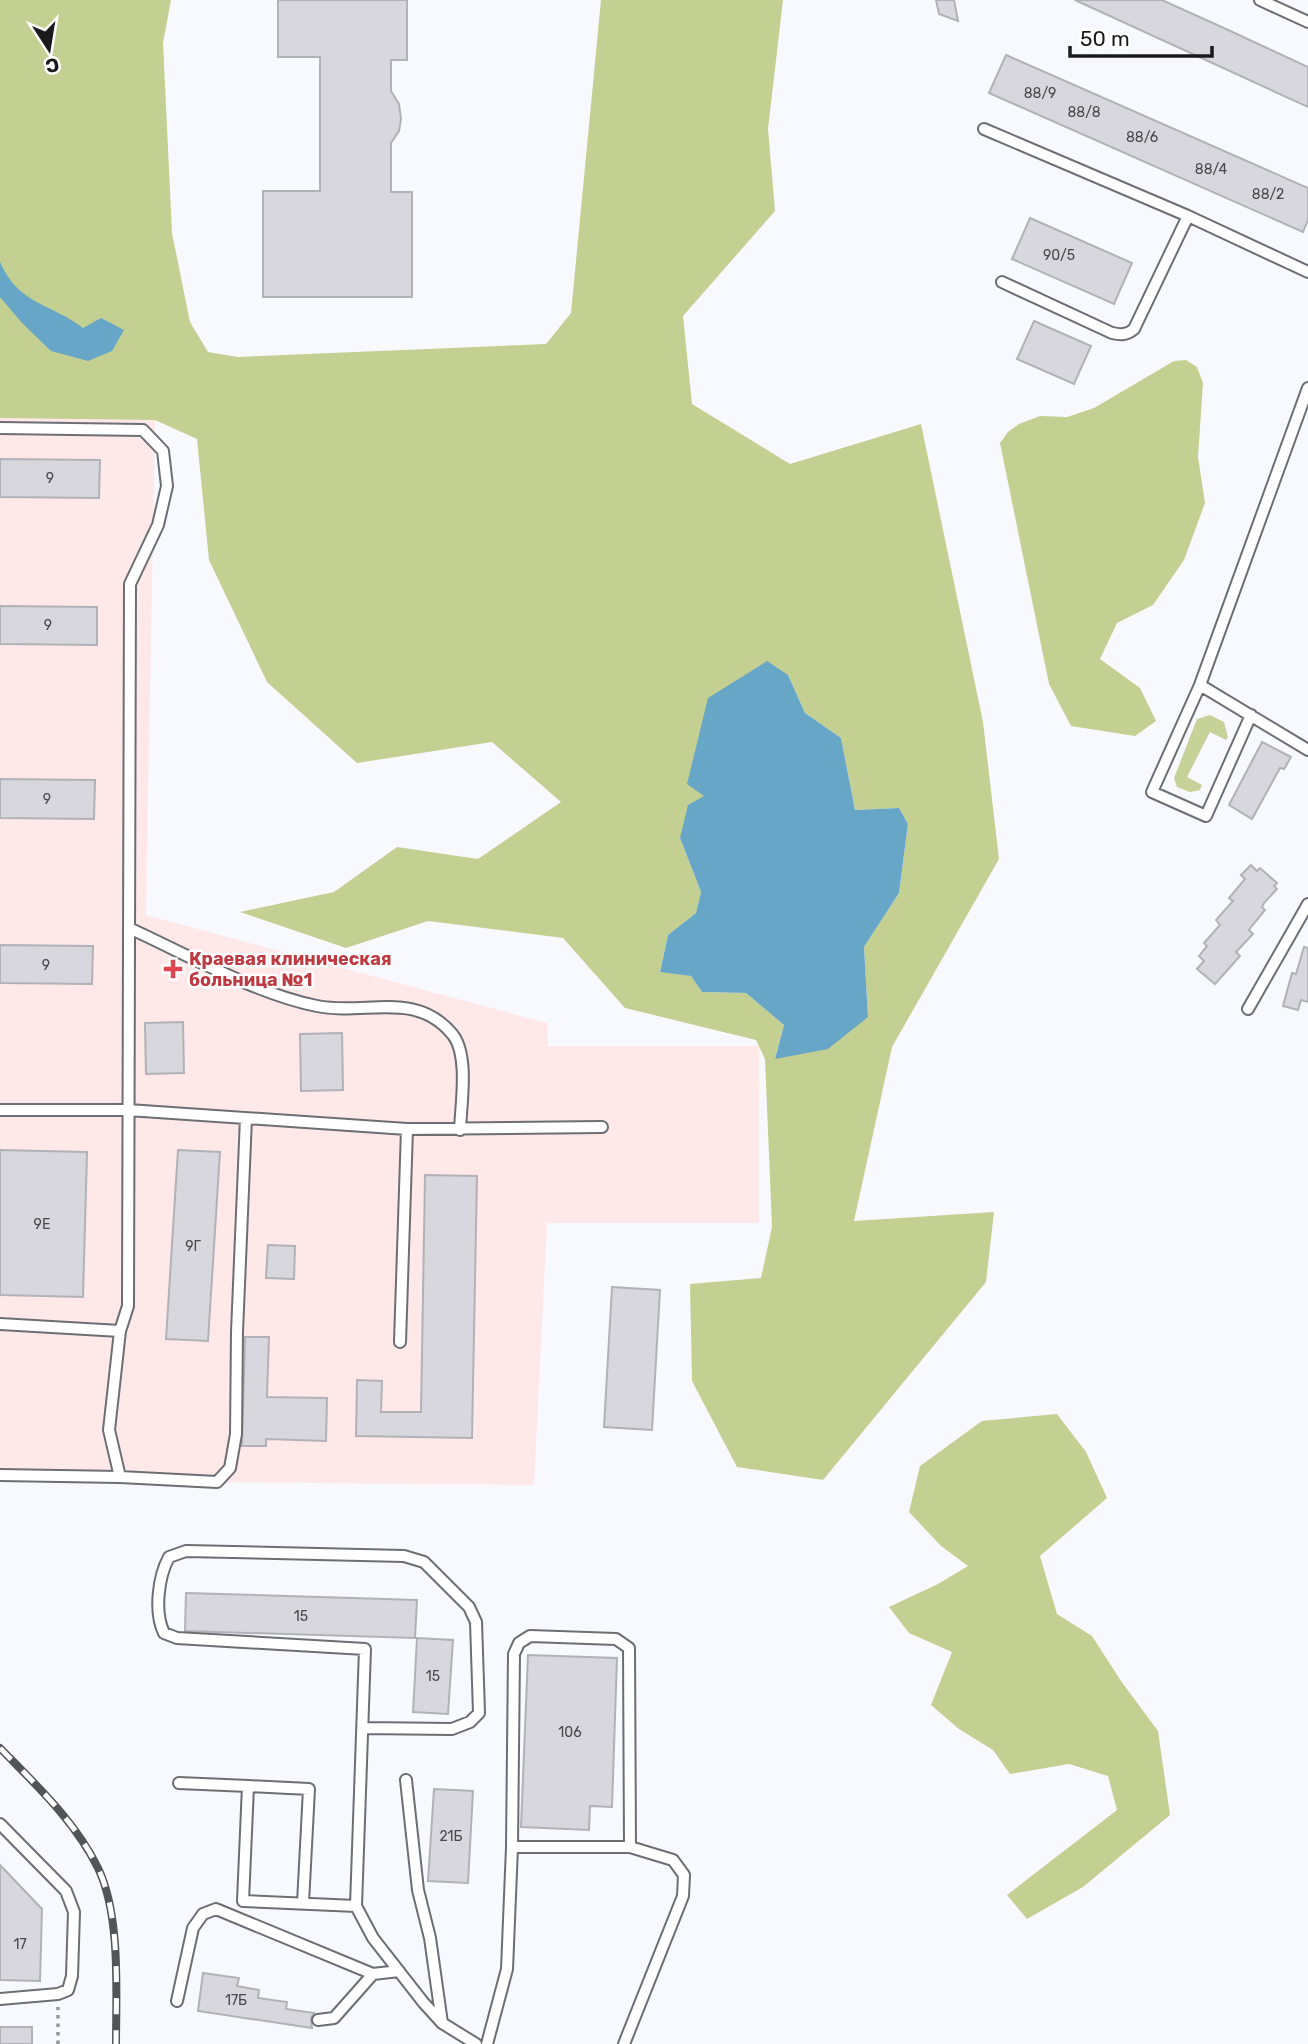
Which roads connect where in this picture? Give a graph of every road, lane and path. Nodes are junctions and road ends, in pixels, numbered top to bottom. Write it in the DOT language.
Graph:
graph roads {
  1 [pos="1260,0"];
  2 [pos="1308,22"];
  3 [pos="984,129"];
  4 [pos="1188,216"];
  5 [pos="1308,272"];
  6 [pos="1002,282"];
  7 [pos="1308,388"];
  8 [pos="0,428"];
  9 [pos="1200,685"];
  10 [pos="1251,715"];
  11 [pos="1308,750"];
  12 [pos="1308,904"];
  13 [pos="129,928"];
  14 [pos="1248,1009"];
  15 [pos="0,1110"];
  16 [pos="128,1110"];
  17 [pos="246,1118"];
  18 [pos="603,1126"];
  19 [pos="407,1129"];
  20 [pos="460,1130"];
  21 [pos="0,1324"];
  22 [pos="120,1331"];
  23 [pos="400,1342"];
  24 [pos="0,1475"];
  25 [pos="120,1477"];
  26 [pos="363,1728"];
  27 [pos="406,1780"];
  28 [pos="179,1783"];
  29 [pos="248,1786"];
  30 [pos="0,1824"];
  31 [pos="512,1847"];
  32 [pos="630,1847"];
  33 [pos="303,1903"];
  34 [pos="356,1906"];
  35 [pos="399,1971"];
  36 [pos="373,1974"];
  37 [pos="58,1994"];
  38 [pos="0,1999"];
  39 [pos="177,2001"];
  40 [pos="318,2020"];
  41 [pos="442,2023"];
  42 [pos="58,2044"];
  43 [pos="476,2044"];
  44 [pos="487,2044"];
  45 [pos="624,2044"];
  1 -- 2 [label="lane"];
  3 -- 4 [label="lane"];
  4 -- 5 [label="lane"];
  4 -- 6 [label="lane"];
  7 -- 9 [label="lane"];
  8 -- 13 [label="lane"];
  9 -- 10 [label="lane"];
  9 -- 10 [label="lane"];
  10 -- 11 [label="lane"];
  12 -- 14 [label="lane"];
  13 -- 16 [label="lane"];
  13 -- 20 [label="lane"];
  15 -- 16 [label="lane"];
  16 -- 17 [label="lane"];
  16 -- 22 [label="lane"];
  17 -- 19 [label="lane"];
  17 -- 25 [label="lane"];
  18 -- 20 [label="lane"];
  19 -- 20 [label="lane"];
  19 -- 23 [label="lane"];
  21 -- 22 [label="lane"];
  22 -- 25 [label="lane"];
  24 -- 25 [label="lane"];
  26 -- 26 [label="lane"];
  26 -- 34 [label="lane"];
  27 -- 41 [label="lane"];
  28 -- 29 [label="lane"];
  29 -- 33 [label="lane"];
  29 -- 33 [label="lane"];
  30 -- 37 [label="lane"];
  31 -- 32 [label="lane"];
  31 -- 32 [label="lane"];
  31 -- 44 [label="lane"];
  32 -- 45 [label="lane"];
  33 -- 34 [label="lane"];
  34 -- 35 [label="lane"];
  35 -- 36 [label="lane"];
  35 -- 41 [label="lane"];
  36 -- 39 [label="lane"];
  36 -- 40 [label="lane"];
  37 -- 38 [label="lane"];
  37 -- 42 [label="path"];
  41 -- 43 [label="lane"];
}
